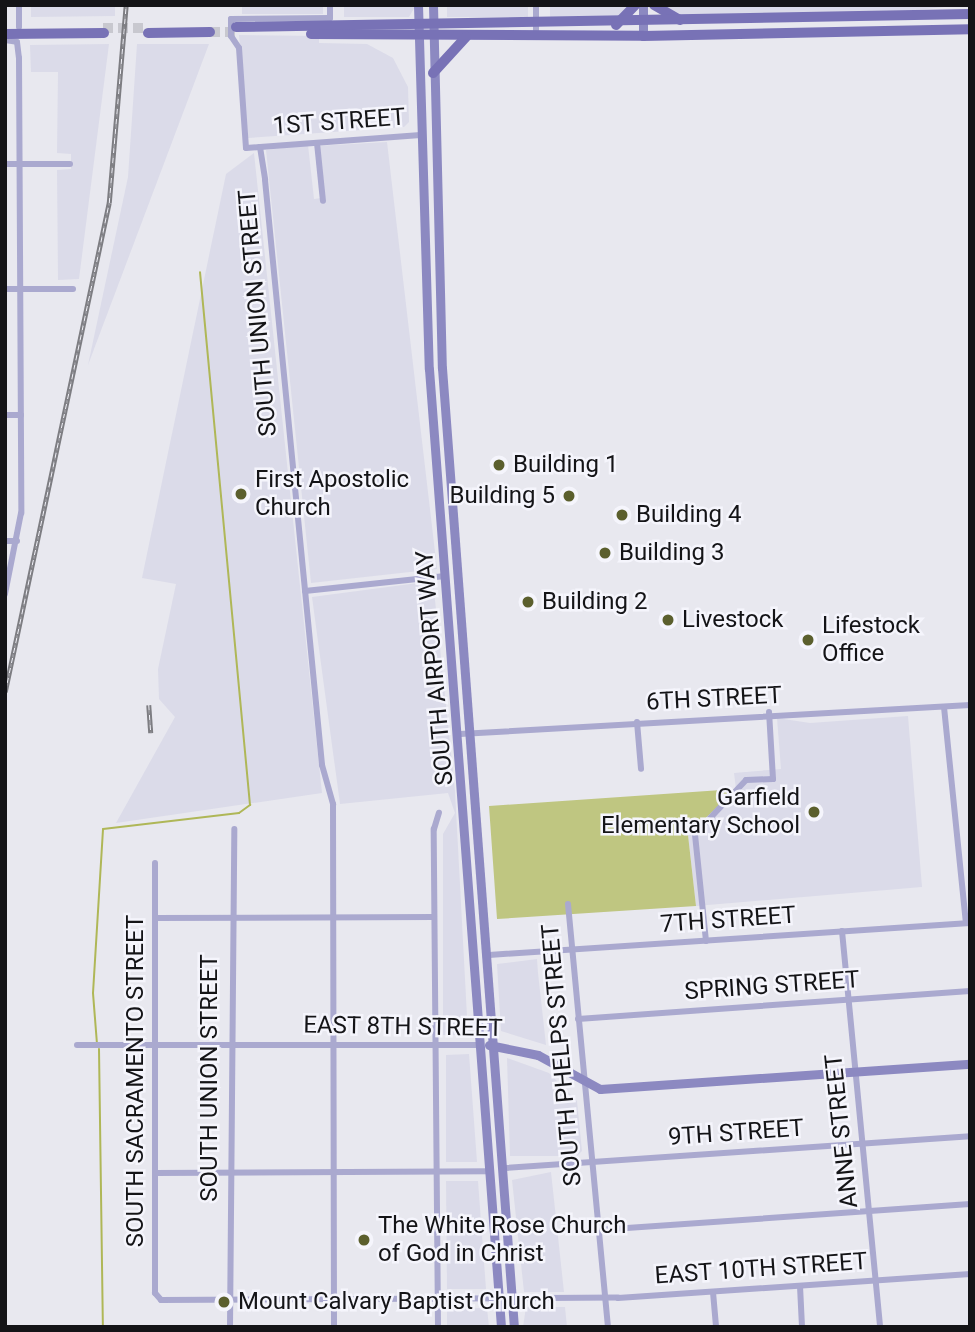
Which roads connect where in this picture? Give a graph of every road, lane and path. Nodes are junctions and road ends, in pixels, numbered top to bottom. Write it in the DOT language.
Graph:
graph roads {
  1 [pos="19,5"];
  2 [pos="330,5"];
  3 [pos="418,5"];
  4 [pos="433,5"];
  5 [pos="536,5"];
  6 [pos="635,5"];
  7 [pos="643,5"];
  8 [pos="653,5"];
  9 [pos="970,15"];
  10 [pos="832,20"];
  11 [pos="616,25"];
  12 [pos="5,27"];
  13 [pos="19,27"];
  14 [pos="209,29"];
  15 [pos="970,29"];
  16 [pos="643,30"];
  17 [pos="148,31"];
  18 [pos="417,31"];
  19 [pos="433,31"];
  20 [pos="536,31"];
  21 [pos="5,34"];
  22 [pos="468,37"];
  23 [pos="5,40"];
  24 [pos="433,73"];
  25 [pos="434,124"];
  26 [pos="421,135"];
  27 [pos="317,143"];
  28 [pos="260,147"];
  29 [pos="5,164"];
  30 [pos="20,164"];
  31 [pos="70,164"];
  32 [pos="323,201"];
  33 [pos="5,289"];
  34 [pos="20,289"];
  35 [pos="73,289"];
  36 [pos="5,415"];
  37 [pos="20,415"];
  38 [pos="5,541"];
  39 [pos="17,541"];
  40 [pos="447,576"];
  41 [pos="304,591"];
  42 [pos="5,594"];
  43 [pos="970,705"];
  44 [pos="944,707"];
  45 [pos="769,712"];
  46 [pos="637,722"];
  47 [pos="472,733"];
  48 [pos="460,734"];
  49 [pos="642,769"];
  50 [pos="439,813"];
  51 [pos="234,829"];
  52 [pos="155,863"];
  53 [pos="568,904"];
  54 [pos="155,918"];
  55 [pos="229,918"];
  56 [pos="333,918"];
  57 [pos="434,918"];
  58 [pos="968,923"];
  59 [pos="842,931"];
  60 [pos="706,941"];
  61 [pos="571,950"];
  62 [pos="489,956"];
  63 [pos="970,991"];
  64 [pos="848,1000"];
  65 [pos="578,1019"];
  66 [pos="436,1044"];
  67 [pos="77,1045"];
  68 [pos="156,1045"];
  69 [pos="230,1045"];
  70 [pos="333,1045"];
  71 [pos="482,1045"];
  72 [pos="494,1046"];
  73 [pos="970,1064"];
  74 [pos="856,1072"];
  75 [pos="584,1085"];
  76 [pos="970,1136"];
  77 [pos="863,1143"];
  78 [pos="591,1162"];
  79 [pos="505,1168"];
  80 [pos="490,1171"];
  81 [pos="230,1172"];
  82 [pos="334,1172"];
  83 [pos="438,1172"];
  84 [pos="156,1173"];
  85 [pos="970,1204"];
  86 [pos="870,1211"];
  87 [pos="598,1230"];
  88 [pos="970,1274"];
  89 [pos="877,1281"];
  90 [pos="800,1286"];
  91 [pos="713,1292"];
  92 [pos="158,1298"];
  93 [pos="499,1298"];
  94 [pos="513,1298"];
  95 [pos="605,1298"];
  96 [pos="334,1299"];
  97 [pos="438,1299"];
  98 [pos="230,1300"];
  99 [pos="230,1327"];
  100 [pos="334,1327"];
  101 [pos="438,1327"];
  102 [pos="501,1327"];
  103 [pos="514,1327"];
  104 [pos="608,1327"];
  105 [pos="716,1327"];
  106 [pos="802,1327"];
  107 [pos="880,1327"];
  1 -- 13 [label="street"];
  2 -- 28 [label="street"];
  3 -- 18 [label="main road, SOUTH AIRPORT WAY"];
  4 -- 19 [label="main road, SOUTH AIRPORT WAY"];
  5 -- 20 [label="street"];
  6 -- 11 [label="main road"];
  7 -- 16 [label="main road"];
  8 -- 10 [label="main road"];
  9 -- 10 [label="main road"];
  10 -- 16 [label="main road"];
  11 -- 16 [label="main road"];
  11 -- 20 [label="main road"];
  12 -- 13 [label="main road"];
  13 -- 21 [label="main road"];
  14 -- 17 [label="main road"];
  15 -- 16 [label="main road"];
  16 -- 20 [label="main road"];
  18 -- 18 [label="main road"];
  18 -- 19 [label="main road"];
  18 -- 26 [label="main road, SOUTH AIRPORT WAY"];
  19 -- 20 [label="main road"];
  19 -- 22 [label="main road"];
  19 -- 24 [label="main road, SOUTH AIRPORT WAY"];
  20 -- 22 [label="main road"];
  22 -- 24 [label="main road"];
  23 -- 30 [label="street"];
  24 -- 25 [label="main road, SOUTH AIRPORT WAY"];
  25 -- 26 [label="main road"];
  25 -- 47 [label="main road, SOUTH AIRPORT WAY"];
  26 -- 27 [label="street, 1ST STREET"];
  26 -- 40 [label="main road, SOUTH AIRPORT WAY"];
  27 -- 28 [label="street, 1ST STREET"];
  27 -- 32 [label="street"];
  28 -- 41 [label="street, SOUTH UNION STREET"];
  29 -- 30 [label="street"];
  30 -- 31 [label="street"];
  30 -- 34 [label="street"];
  33 -- 34 [label="street"];
  34 -- 35 [label="street"];
  34 -- 37 [label="street"];
  36 -- 37 [label="street"];
  37 -- 39 [label="street"];
  38 -- 39 [label="street"];
  39 -- 42 [label="street"];
  40 -- 41 [label="street"];
  40 -- 48 [label="main road, SOUTH AIRPORT WAY"];
  41 -- 56 [label="street, SOUTH UNION STREET"];
  43 -- 44 [label="street, 6TH STREET"];
  44 -- 45 [label="street, 6TH STREET"];
  44 -- 58 [label="street"];
  45 -- 46 [label="street, 6TH STREET"];
  45 -- 60 [label="street"];
  46 -- 47 [label="street, 6TH STREET"];
  46 -- 49 [label="street"];
  47 -- 48 [label="street, 6TH STREET"];
  47 -- 62 [label="main road, SOUTH AIRPORT WAY"];
  48 -- 71 [label="main road, SOUTH AIRPORT WAY"];
  50 -- 57 [label="street"];
  51 -- 55 [label="street, SOUTH UNION STREET"];
  52 -- 54 [label="street, SOUTH SACRAMENTO STREET"];
  53 -- 61 [label="street, SOUTH PHELPS STREET"];
  54 -- 55 [label="street"];
  54 -- 68 [label="street, SOUTH SACRAMENTO STREET"];
  55 -- 56 [label="street"];
  55 -- 69 [label="street, SOUTH UNION STREET"];
  56 -- 57 [label="street"];
  56 -- 70 [label="street, SOUTH UNION STREET"];
  57 -- 66 [label="street"];
  58 -- 59 [label="street, 7TH STREET"];
  59 -- 60 [label="street, 7TH STREET"];
  59 -- 64 [label="street, ANNE STREET"];
  60 -- 61 [label="street, 7TH STREET"];
  61 -- 62 [label="street, 7TH STREET"];
  61 -- 65 [label="street, SOUTH PHELPS STREET"];
  62 -- 72 [label="main road, SOUTH AIRPORT WAY"];
  63 -- 64 [label="street, SPRING STREET"];
  64 -- 65 [label="street, SPRING STREET"];
  64 -- 74 [label="street, ANNE STREET"];
  65 -- 75 [label="street, SOUTH PHELPS STREET"];
  66 -- 70 [label="street, EAST 8TH STREET"];
  66 -- 71 [label="street, EAST 8TH STREET"];
  66 -- 83 [label="street"];
  67 -- 68 [label="street, EAST 8TH STREET"];
  68 -- 69 [label="street, EAST 8TH STREET"];
  68 -- 84 [label="street, SOUTH SACRAMENTO STREET"];
  69 -- 70 [label="street, EAST 8TH STREET"];
  69 -- 81 [label="street, SOUTH UNION STREET"];
  70 -- 82 [label="street, SOUTH UNION STREET"];
  71 -- 72 [label="main road, EAST 8TH STREET"];
  71 -- 80 [label="main road, SOUTH AIRPORT WAY"];
  72 -- 75 [label="main road, EAST 8TH STREET"];
  72 -- 79 [label="main road, SOUTH AIRPORT WAY"];
  73 -- 74 [label="main road, EAST 8TH STREET"];
  74 -- 75 [label="main road, EAST 8TH STREET"];
  74 -- 77 [label="street, ANNE STREET"];
  75 -- 78 [label="street, SOUTH PHELPS STREET"];
  76 -- 77 [label="street, 9TH STREET"];
  77 -- 78 [label="street, 9TH STREET"];
  77 -- 86 [label="street, ANNE STREET"];
  78 -- 79 [label="street, 9TH STREET"];
  78 -- 87 [label="street, SOUTH PHELPS STREET"];
  79 -- 94 [label="main road, SOUTH AIRPORT WAY"];
  80 -- 83 [label="street"];
  80 -- 93 [label="main road, SOUTH AIRPORT WAY"];
  81 -- 82 [label="street"];
  81 -- 84 [label="street"];
  81 -- 98 [label="street, SOUTH UNION STREET"];
  82 -- 83 [label="street"];
  82 -- 96 [label="street, SOUTH UNION STREET"];
  83 -- 97 [label="street"];
  84 -- 92 [label="street, SOUTH SACRAMENTO STREET"];
  85 -- 86 [label="street"];
  86 -- 87 [label="street"];
  86 -- 89 [label="street, ANNE STREET"];
  87 -- 95 [label="street, SOUTH PHELPS STREET"];
  88 -- 89 [label="street, EAST 10TH STREET"];
  89 -- 90 [label="street, EAST 10TH STREET"];
  89 -- 107 [label="street, ANNE STREET"];
  90 -- 91 [label="street, EAST 10TH STREET"];
  90 -- 106 [label="street"];
  91 -- 95 [label="street, EAST 10TH STREET"];
  91 -- 105 [label="street"];
  92 -- 98 [label="street, EAST 10TH STREET"];
  93 -- 94 [label="street, EAST 10TH STREET"];
  93 -- 97 [label="street, EAST 10TH STREET"];
  93 -- 102 [label="main road, SOUTH AIRPORT WAY"];
  94 -- 95 [label="street, EAST 10TH STREET"];
  94 -- 103 [label="main road, SOUTH AIRPORT WAY"];
  95 -- 104 [label="street, SOUTH PHELPS STREET"];
  96 -- 97 [label="street, EAST 10TH STREET"];
  96 -- 98 [label="street, EAST 10TH STREET"];
  96 -- 100 [label="street, SOUTH UNION STREET"];
  97 -- 101 [label="street"];
  98 -- 99 [label="street, SOUTH UNION STREET"];
}
